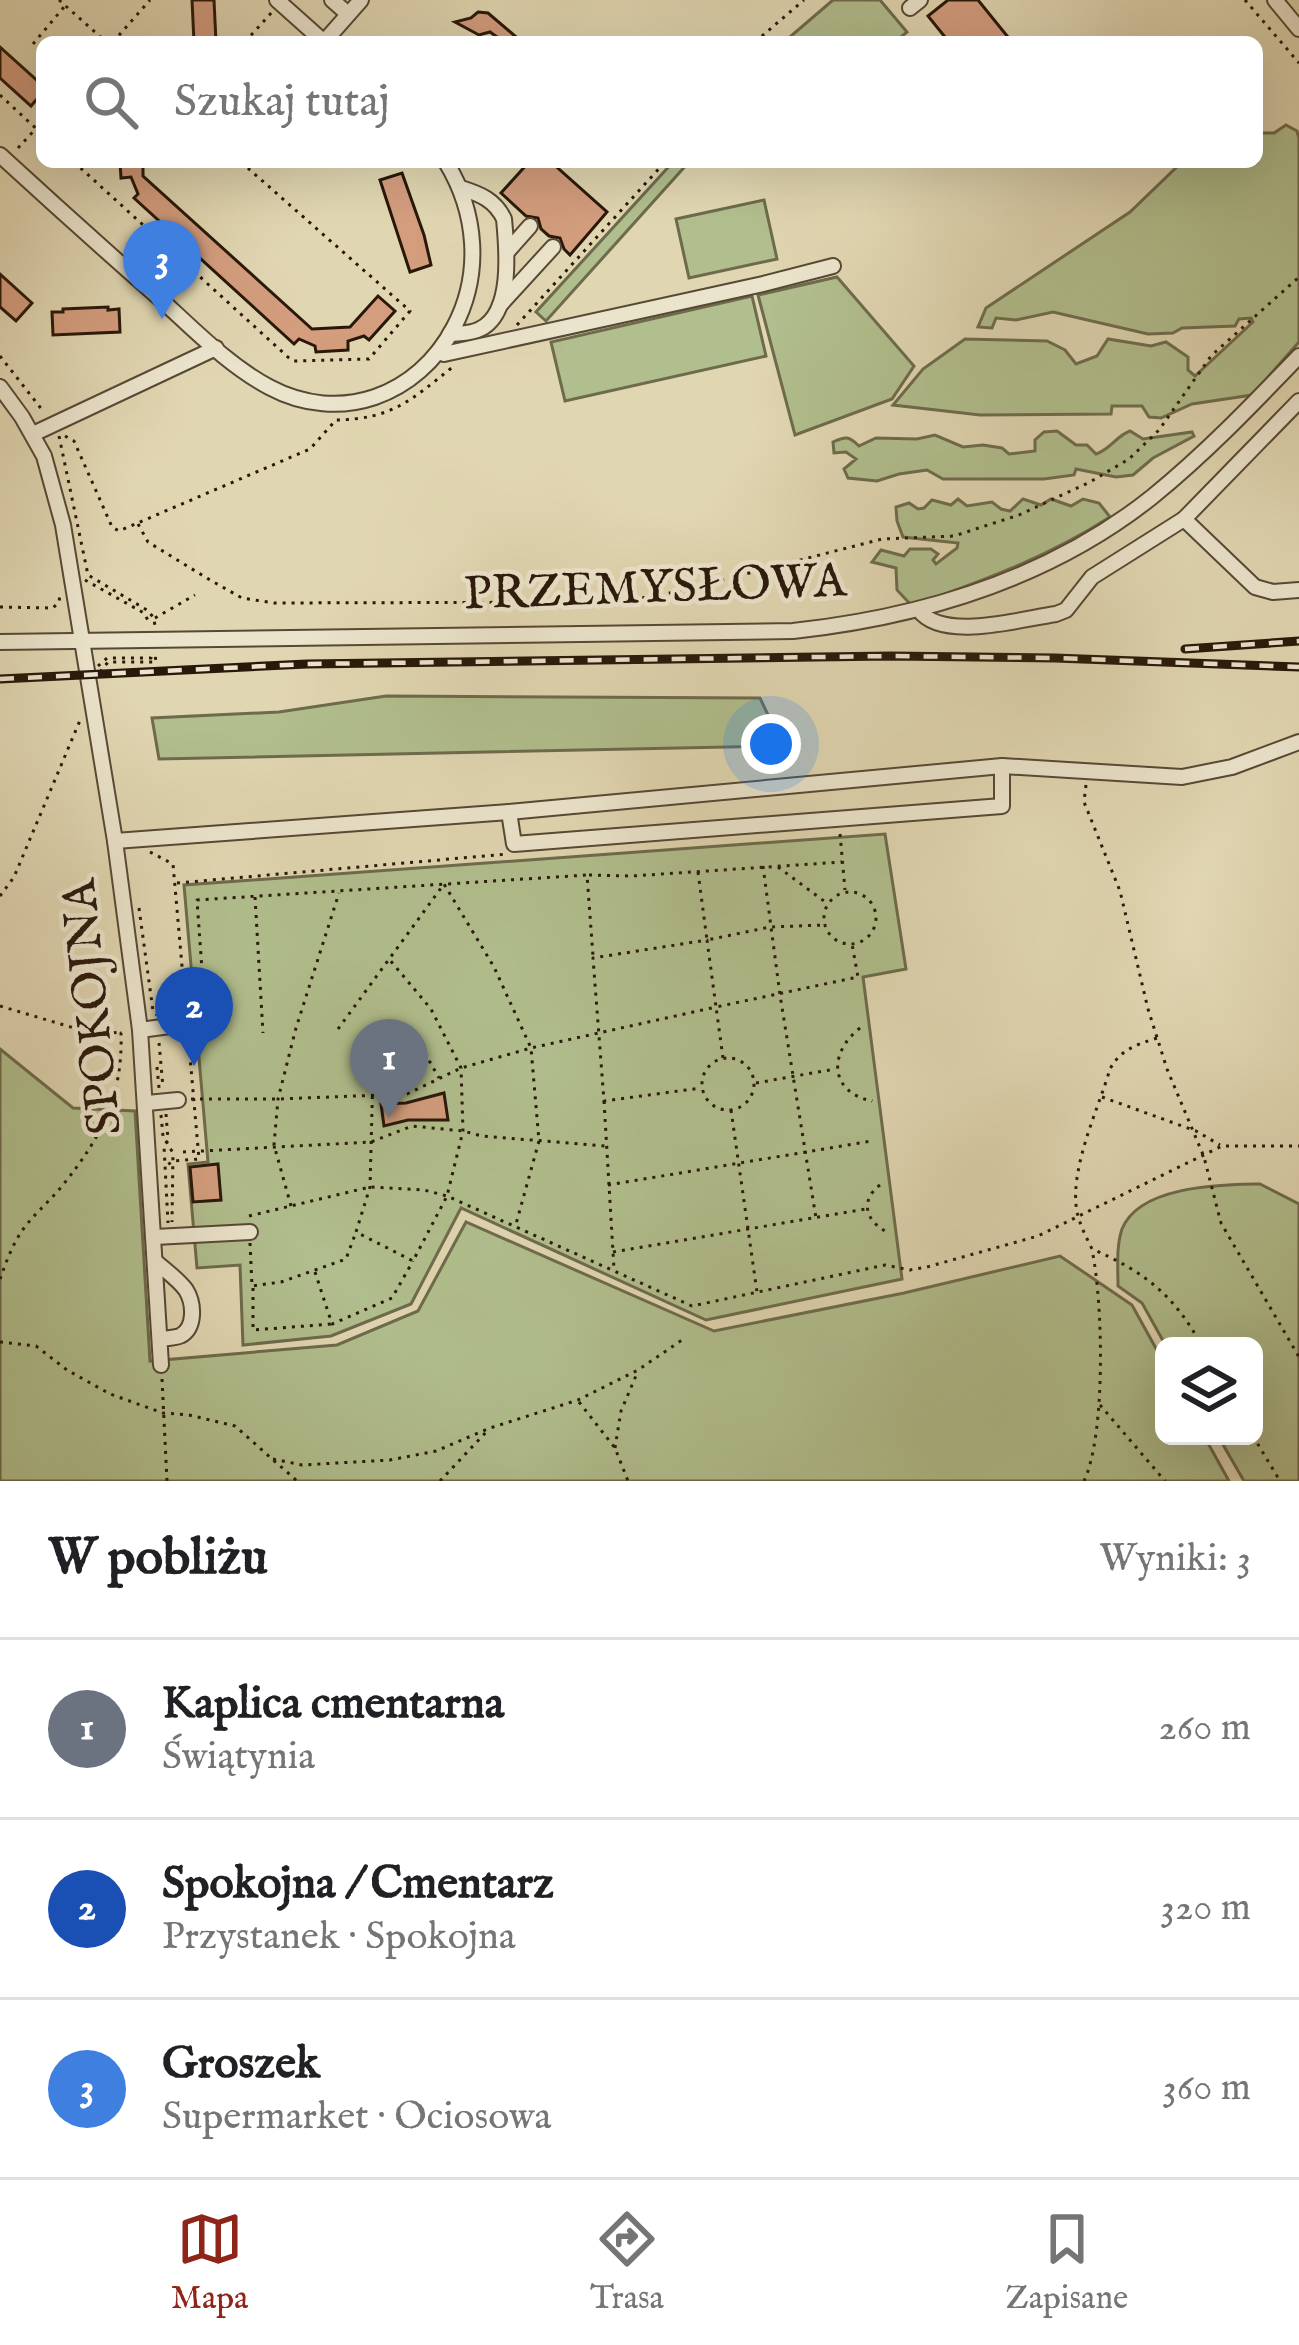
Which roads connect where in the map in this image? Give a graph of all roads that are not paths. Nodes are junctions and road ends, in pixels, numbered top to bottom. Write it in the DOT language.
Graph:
graph roads {
  1 [pos="332,0"];
  2 [pos="361,0"];
  3 [pos="1275,0"];
  4 [pos="279,1"];
  5 [pos="348,14"];
  6 [pos="1299,29"];
  7 [pos="317,36"];
  8 [pos="329,36"];
  9 [pos="6,154"];
  10 [pos="449,168"];
  11 [pos="460,188"];
  12 [pos="530,226"];
  13 [pos="553,247"];
  14 [pos="507,253"];
  15 [pos="833,266"];
  16 [pos="500,305"];
  17 [pos="451,334"];
  18 [pos="216,348"];
  19 [pos="439,351"];
  20 [pos="1299,356"];
  21 [pos="0,387"];
  22 [pos="1299,401"];
  23 [pos="33,434"];
  24 [pos="1184,519"];
  25 [pos="1299,590"];
  26 [pos="919,610"];
  27 [pos="0,642"];
  28 [pos="82,642"];
  29 [pos="1299,742"];
  30 [pos="1002,766"];
  31 [pos="669,797"];
  32 [pos="509,812"];
  33 [pos="673,830"];
  34 [pos="115,841"];
  35 [pos="250,1232"];
  36 [pos="154,1237"];
  37 [pos="156,1262"];
  38 [pos="160,1339"];
  39 [pos="161,1366"];
  1 -- 5 [label="street"];
  2 -- 5 [label="street"];
  3 -- 6 [label="street"];
  4 -- 7 [label="street"];
  5 -- 8 [label="street"];
  9 -- 18 [label="street"];
  10 -- 11 [label="street"];
  11 -- 14 [label="street"];
  11 -- 17 [label="street"];
  12 -- 14 [label="street"];
  13 -- 16 [label="street"];
  14 -- 16 [label="street"];
  15 -- 19 [label="street"];
  16 -- 17 [label="street"];
  17 -- 19 [label="street"];
  18 -- 19 [label="street"];
  18 -- 23 [label="street"];
  20 -- 26 [label="street, PRZEMYSŁOWA"];
  21 -- 23 [label="street, SPOKOJNA"];
  22 -- 24 [label="street"];
  23 -- 28 [label="street, SPOKOJNA"];
  24 -- 25 [label="street"];
  24 -- 26 [label="street"];
  26 -- 28 [label="street, PRZEMYSŁOWA"];
  27 -- 28 [label="street, PRZEMYSŁOWA"];
  28 -- 34 [label="street, SPOKOJNA"];
  29 -- 30 [label="street"];
  30 -- 31 [label="street"];
  30 -- 33 [label="street"];
  31 -- 32 [label="street"];
  31 -- 33 [label="street"];
  32 -- 33 [label="street"];
  32 -- 34 [label="street"];
  34 -- 36 [label="street, SPOKOJNA"];
  35 -- 36 [label="street"];
  36 -- 37 [label="street, SPOKOJNA"];
  37 -- 38 [label="street, SPOKOJNA"];
  37 -- 38 [label="street"];
  38 -- 39 [label="street, SPOKOJNA"];
}
